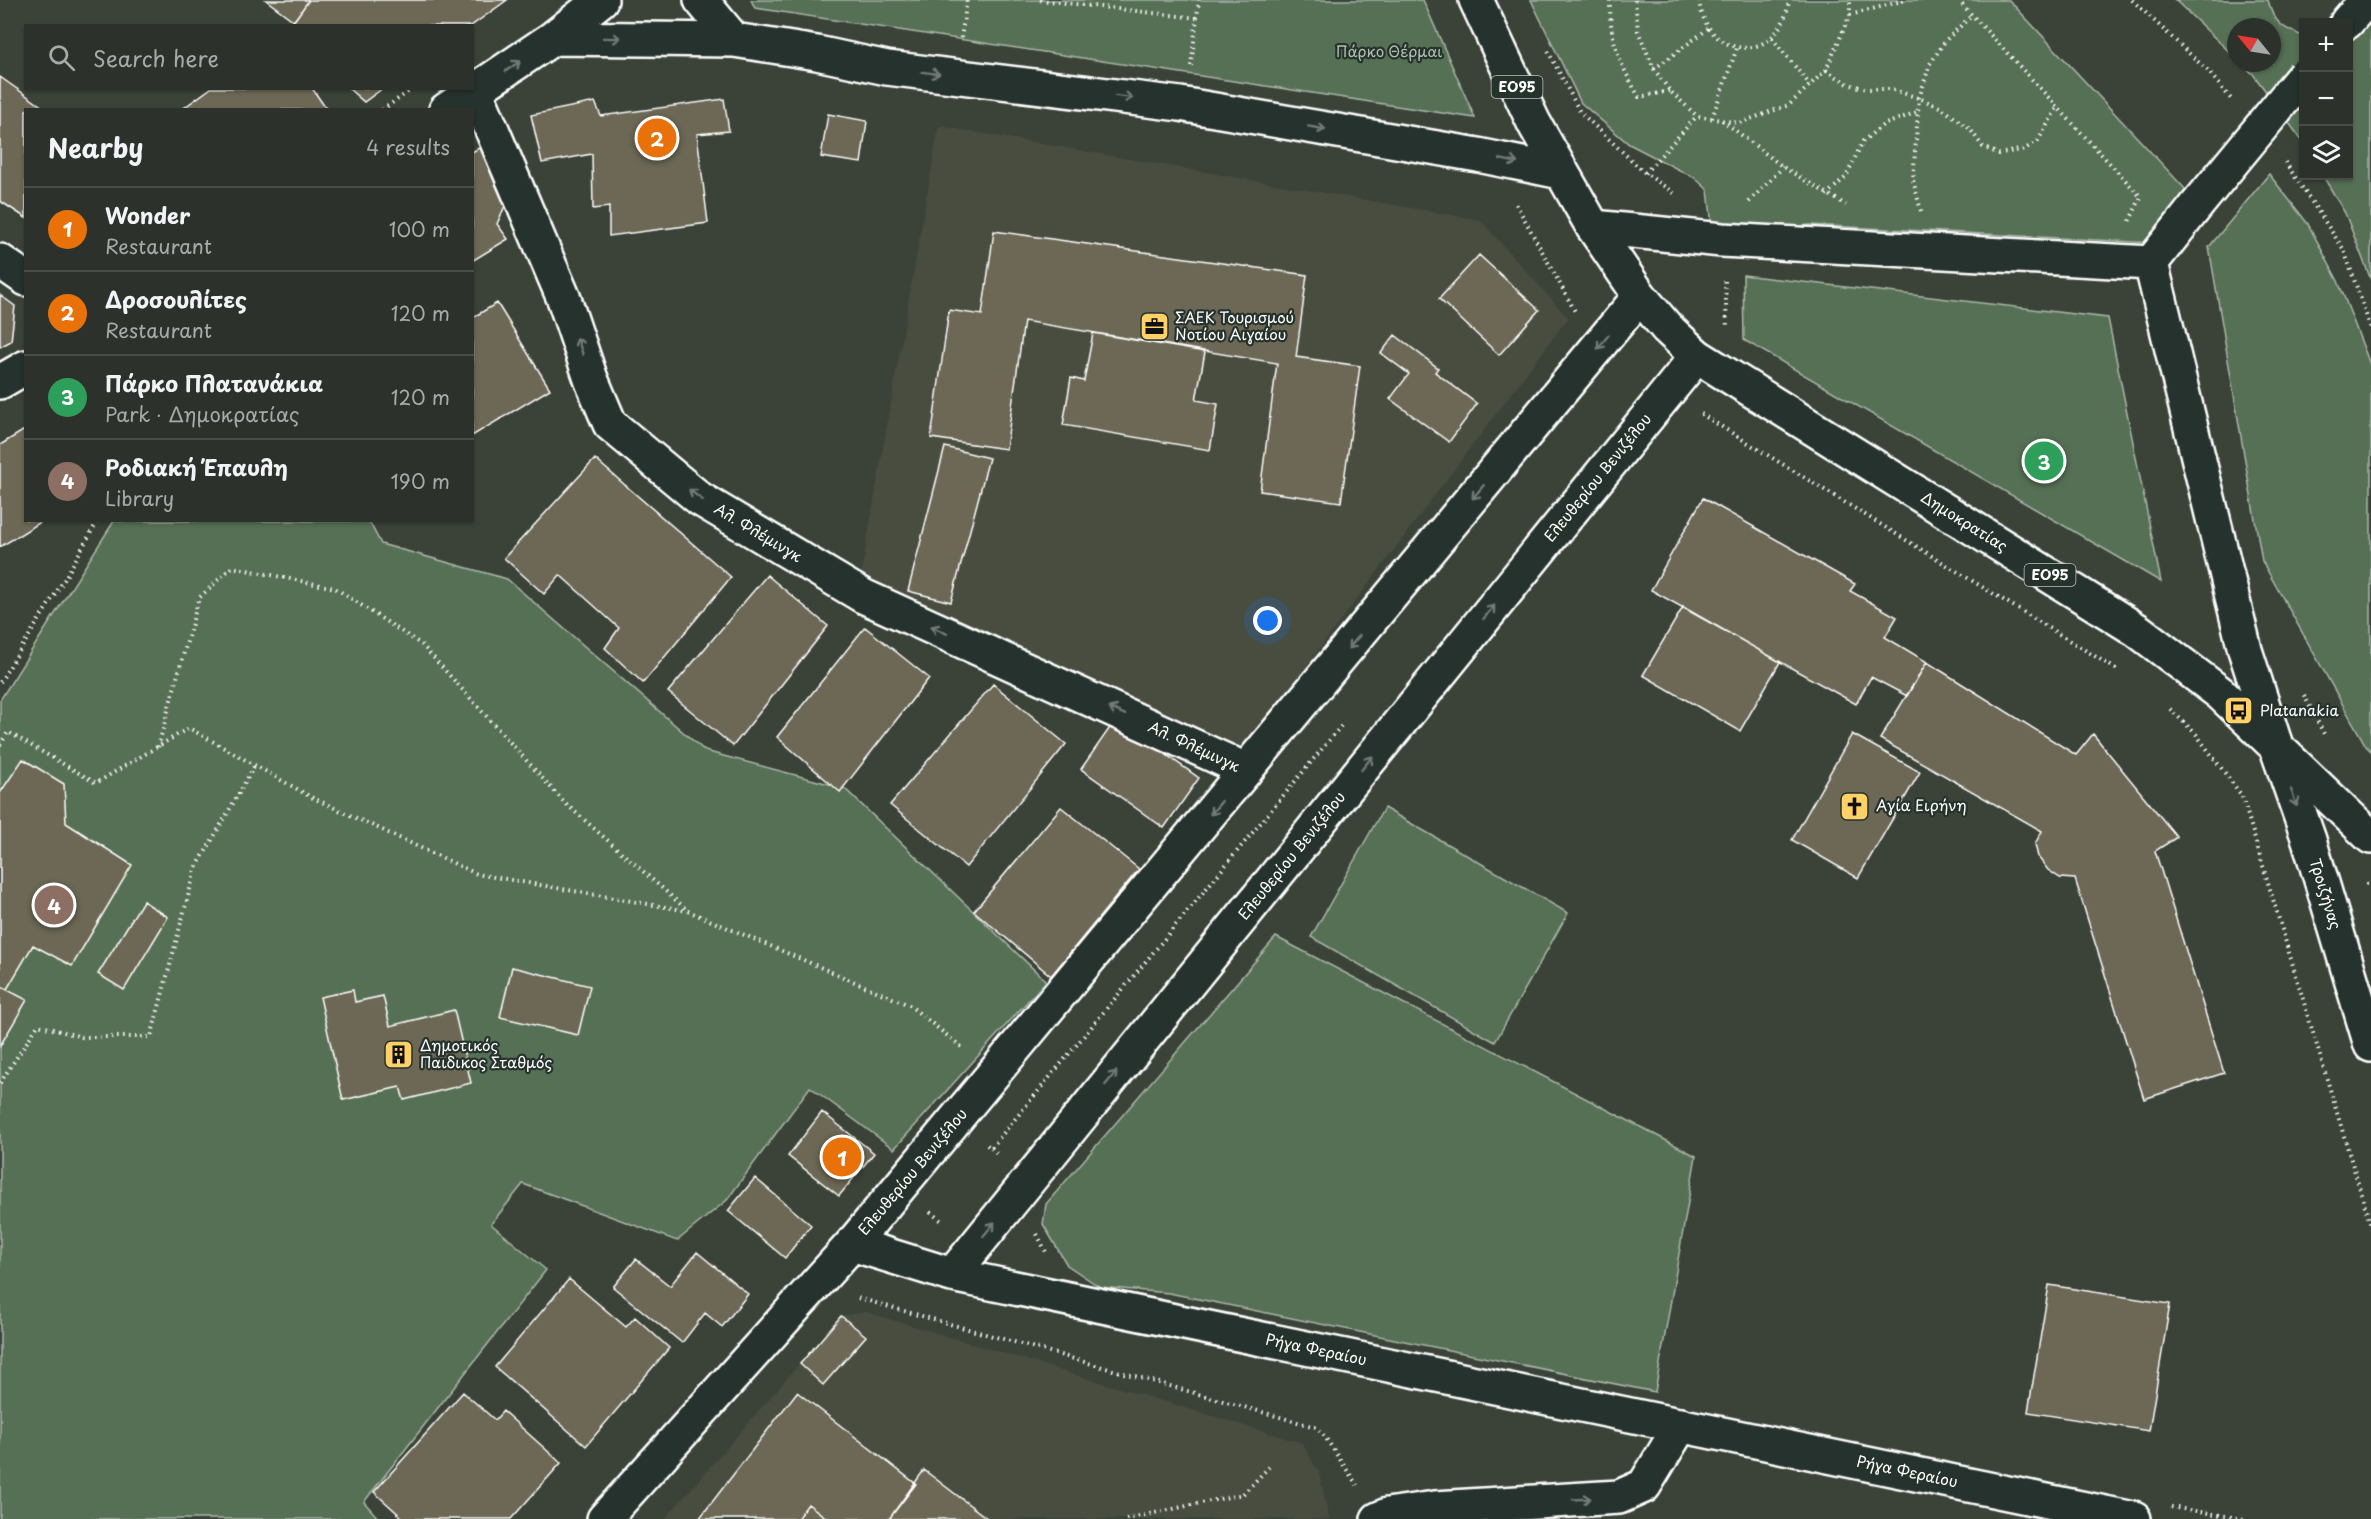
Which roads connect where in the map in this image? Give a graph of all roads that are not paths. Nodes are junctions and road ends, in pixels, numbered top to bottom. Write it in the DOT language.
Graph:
graph roads {
  1 [pos="601,0"];
  2 [pos="701,0"];
  3 [pos="1476,0"];
  4 [pos="553,38"];
  5 [pos="734,40"];
  6 [pos="2299,81"];
  7 [pos="476,92"];
  8 [pos="450,108"];
  9 [pos="1561,172"];
  10 [pos="1593,227"];
  11 [pos="0,261"];
  12 [pos="2151,263"];
  13 [pos="24,278"];
  14 [pos="1640,296"];
  15 [pos="1697,356"];
  16 [pos="24,368"];
  17 [pos="0,382"];
  18 [pos="2275,743"];
  19 [pos="1246,770"];
  20 [pos="2371,837"];
  21 [pos="2371,1045"];
  22 [pos="852,1244"];
  23 [pos="952,1275"];
  24 [pos="1681,1425"];
  25 [pos="604,1519"];
  26 [pos="1378,1519"];
  27 [pos="2134,1519"];
  1 -- 4 [label="street"];
  2 -- 5 [label="street"];
  3 -- 9 [label="street, ΕΟ95"];
  4 -- 5 [label="street, one-way"];
  7 -- 4 [label="street, one-way"];
  5 -- 9 [label="street, one-way"];
  6 -- 12 [label="street, bridge"];
  7 -- 8 [label="street"];
  19 -- 7 [label="street, Αλ. Φλέμινγκ, one-way"];
  9 -- 10 [label="street, ΕΟ95"];
  10 -- 12 [label="street"];
  10 -- 14 [label="street, Δημοκρατίας / ΕΟ95"];
  11 -- 13 [label="street"];
  12 -- 18 [label="street, Τροιζήνας"];
  14 -- 15 [label="street, Δημοκρατίας / ΕΟ95"];
  14 -- 19 [label="street, Ελευθερίου Βενιζέλου, one-way"];
  15 -- 18 [label="street, Δημοκρατίας / ΕΟ95"];
  23 -- 15 [label="street, Ελευθερίου Βενιζέλου, one-way"];
  16 -- 17 [label="street"];
  18 -- 20 [label="street, Δημοκρατίας / ΕΟ95"];
  18 -- 21 [label="street, Τροιζήνας, one-way"];
  19 -- 22 [label="street, Ελευθερίου Βενιζέλου, one-way"];
  22 -- 23 [label="street, Ελευθερίου Βενιζέλου"];
  22 -- 25 [label="street, Ελευθερίου Βενιζέλου"];
  23 -- 24 [label="street, Ρήγα Φεραίου"];
  26 -- 24 [label="street, one-way"];
  24 -- 27 [label="street, Ρήγα Φεραίου"];
}
